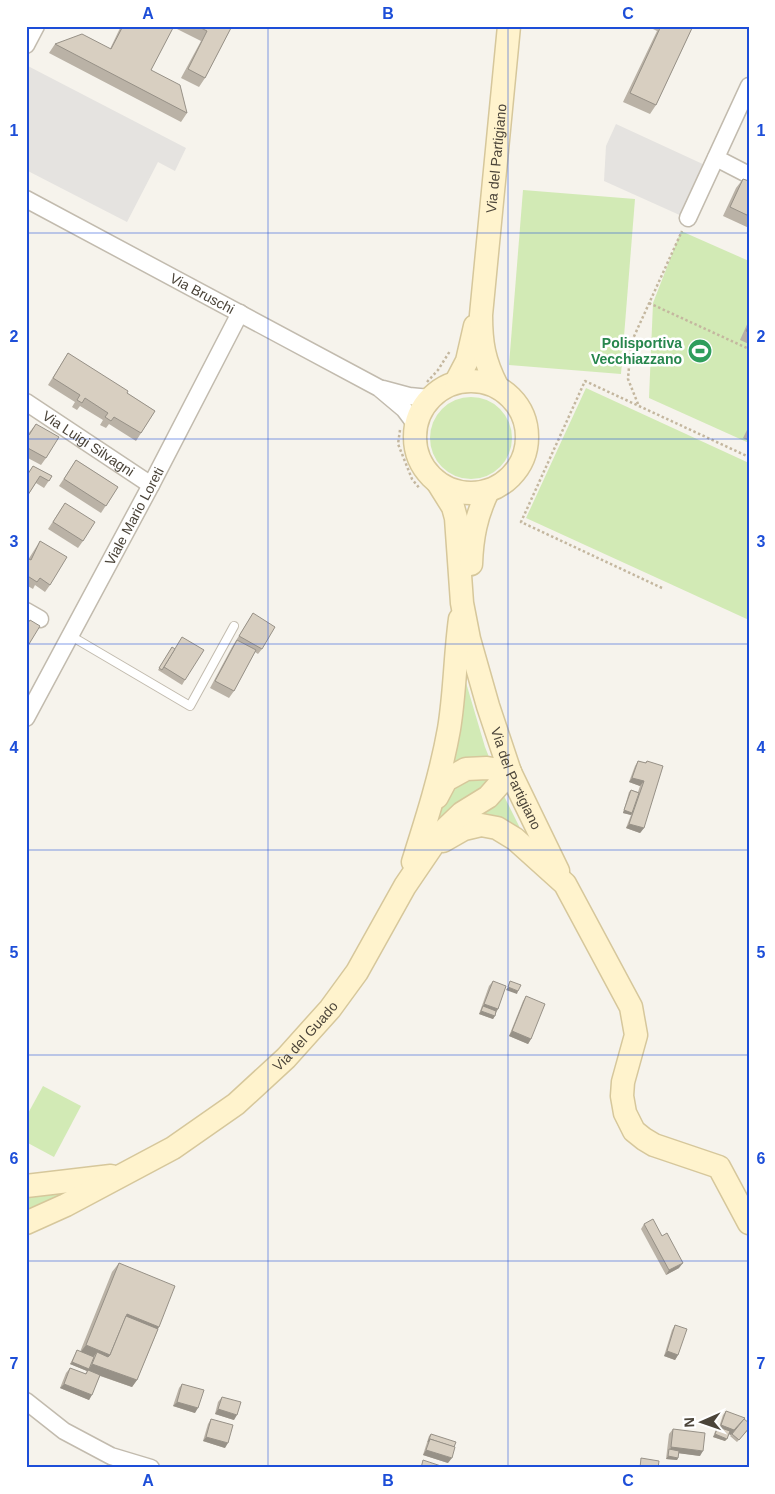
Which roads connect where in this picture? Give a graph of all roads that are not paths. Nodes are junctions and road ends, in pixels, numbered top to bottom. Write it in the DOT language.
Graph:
graph roads {
  1 [pos="36,26"];
  2 [pos="508,26"];
  3 [pos="26,44"];
  4 [pos="749,86"];
  5 [pos="716,158"];
  6 [pos="749,175"];
  7 [pos="26,199"];
  8 [pos="688,218"];
  9 [pos="482,290"];
  10 [pos="240,313"];
  11 [pos="456,382"];
  12 [pos="497,386"];
  13 [pos="379,388"];
  14 [pos="430,398"];
  15 [pos="26,402"];
  16 [pos="416,425"];
  17 [pos="438,483"];
  18 [pos="151,485"];
  19 [pos="488,491"];
  20 [pos="462,603"];
  21 [pos="234,626"];
  22 [pos="71,636"];
  23 [pos="477,667"];
  24 [pos="26,718"];
  25 [pos="510,772"];
  26 [pos="428,813"];
  27 [pos="426,854"];
  28 [pos="565,884"];
  29 [pos="405,886"];
  30 [pos="125,1174"];
  31 [pos="26,1186"];
  32 [pos="26,1223"];
  33 [pos="749,1223"];
  34 [pos="26,1400"];
  35 [pos="142,1466"];
  1 -- 3 [label="street"];
  2 -- 9 [label="main road, Via del Partigiano"];
  4 -- 5 [label="street"];
  5 -- 6 [label="street"];
  5 -- 8 [label="street"];
  7 -- 10 [label="street, Via Bruschi"];
  9 -- 11 [label="main road, Via del Partigiano"];
  9 -- 12 [label="main road, Via del Partigiano"];
  10 -- 13 [label="street, Via Bruschi"];
  10 -- 18 [label="street, Viale Mario Loreti"];
  11 -- 12 [label="main road"];
  11 -- 14 [label="main road"];
  12 -- 19 [label="main road"];
  13 -- 14 [label="street, Via Bruschi"];
  13 -- 16 [label="street, Via Bruschi"];
  14 -- 16 [label="main road"];
  15 -- 18 [label="street, Via Luigi Silvagni"];
  16 -- 17 [label="main road"];
  17 -- 19 [label="main road"];
  17 -- 20 [label="main road, Via del Partigiano"];
  18 -- 22 [label="street, Viale Mario Loreti"];
  19 -- 23 [label="main road, Via del Partigiano"];
  20 -- 23 [label="main road, Via del Partigiano"];
  20 -- 26 [label="main road"];
  21 -- 22 [label="lane"];
  22 -- 24 [label="street, Viale Mario Loreti"];
  23 -- 25 [label="main road, Via del Partigiano"];
  25 -- 26 [label="main road"];
  25 -- 27 [label="main road, Via del Guado"];
  25 -- 28 [label="main road, Via del Partigiano"];
  26 -- 29 [label="main road"];
  27 -- 28 [label="main road"];
  27 -- 29 [label="main road, Via del Guado"];
  28 -- 33 [label="main road, Via del Partigiano"];
  29 -- 30 [label="main road, Via del Guado"];
  30 -- 31 [label="main road"];
  30 -- 32 [label="main road, Via del Guado"];
  34 -- 35 [label="street"];
}
